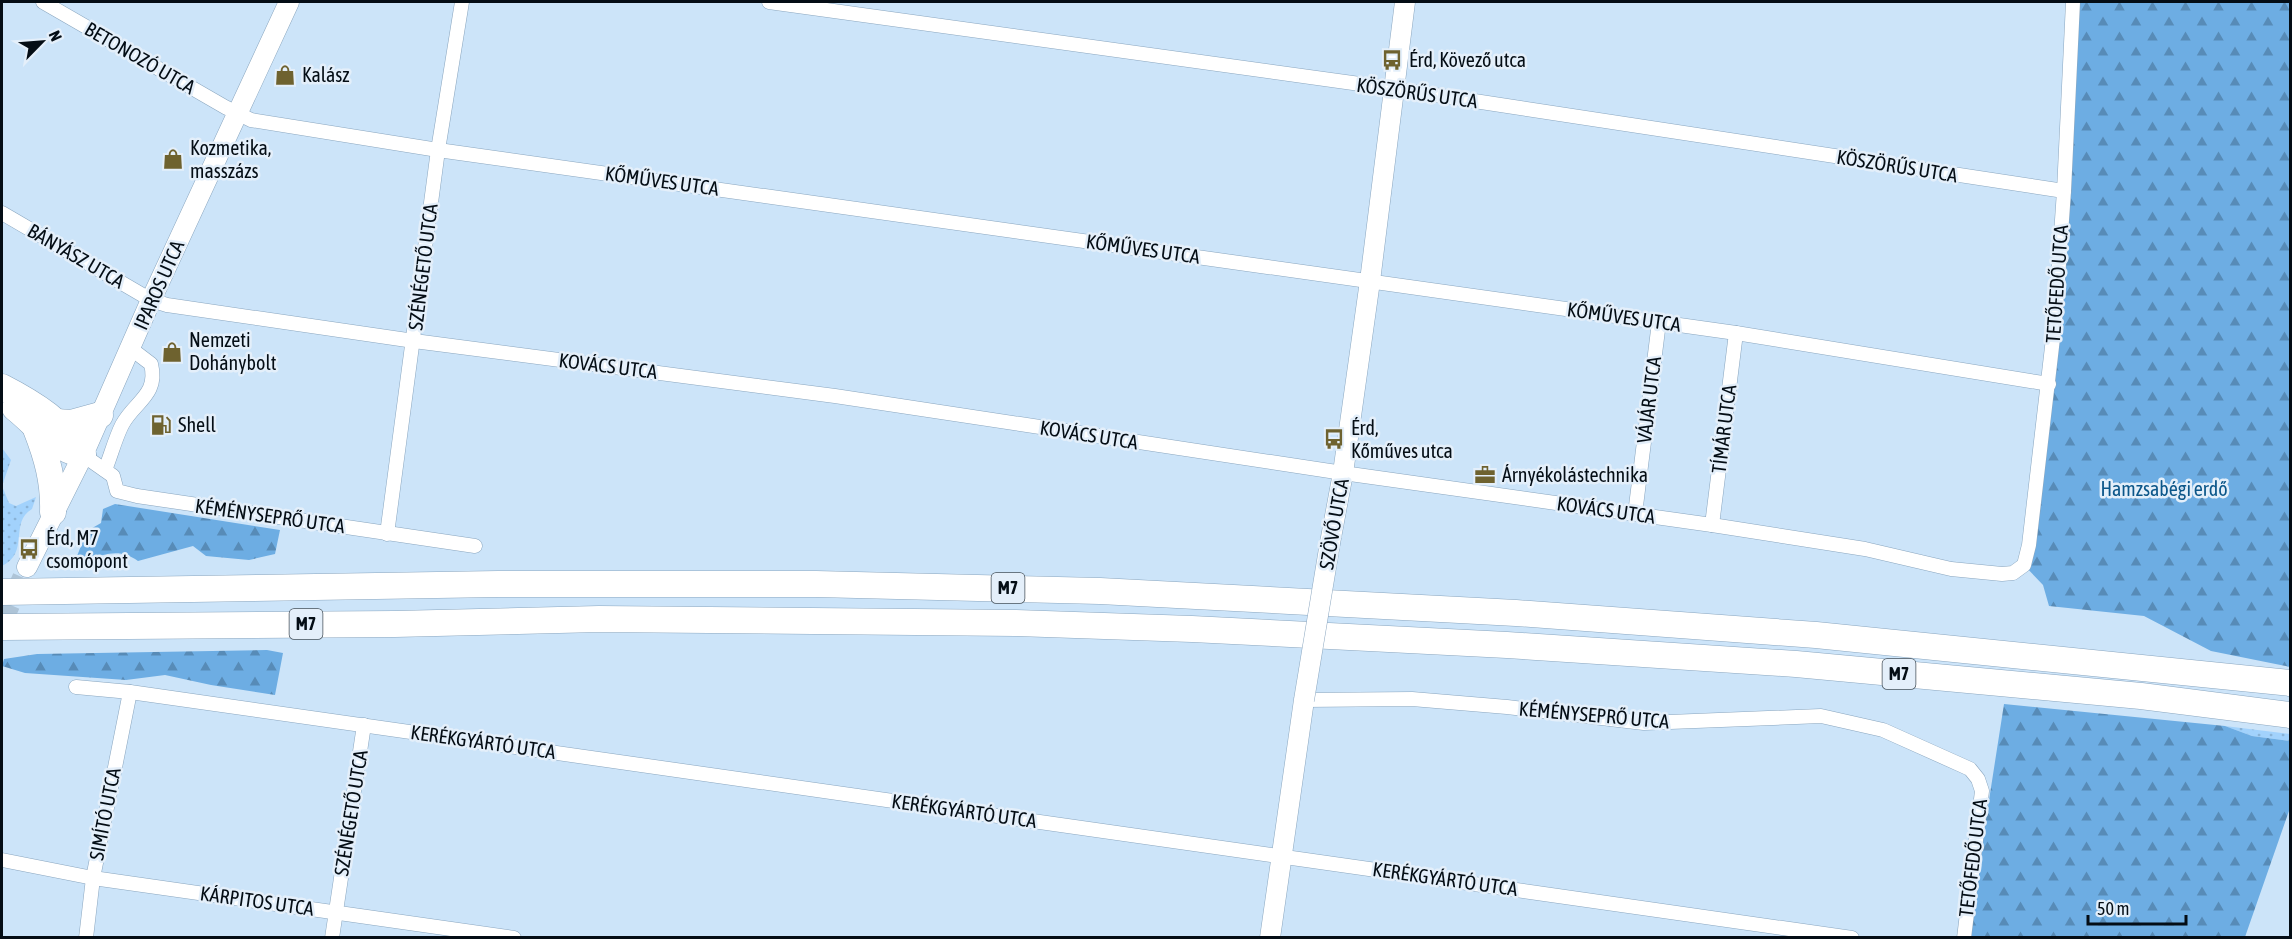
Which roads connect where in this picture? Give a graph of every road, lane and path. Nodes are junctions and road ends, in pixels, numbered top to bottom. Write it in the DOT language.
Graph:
graph roads {
  1 [pos="43,2"];
  2 [pos="289,2"];
  3 [pos="462,2"];
  4 [pos="769,2"];
  5 [pos="1405,2"];
  6 [pos="2073,2"];
  7 [pos="1396,89"];
  8 [pos="238,114"];
  9 [pos="438,150"];
  10 [pos="2064,191"];
  11 [pos="2,213"];
  12 [pos="1370,281"];
  13 [pos="151,300"];
  14 [pos="1659,322"];
  15 [pos="1736,333"];
  16 [pos="414,341"];
  17 [pos="130,348"];
  18 [pos="2049,384"];
  19 [pos="2,387"];
  20 [pos="2,400"];
  21 [pos="100,415"];
  22 [pos="45,424"];
  23 [pos="83,455"];
  24 [pos="105,470"];
  25 [pos="1343,473"];
  26 [pos="53,512"];
  27 [pos="1635,514"];
  28 [pos="1712,525"];
  29 [pos="387,534"];
  30 [pos="475,546"];
  31 [pos="2024,565"];
  32 [pos="27,567"];
  33 [pos="2,582"];
  34 [pos="76,590"];
  35 [pos="2,592"];
  36 [pos="5,628"];
  37 [pos="2290,683"];
  38 [pos="76,687"];
  39 [pos="130,692"];
  40 [pos="1304,700"];
  41 [pos="2290,715"];
  42 [pos="364,725"];
  43 [pos="1978,778"];
  44 [pos="1281,856"];
  45 [pos="2,860"];
  46 [pos="93,878"];
  47 [pos="336,913"];
  48 [pos="86,938"];
  49 [pos="332,938"];
  50 [pos="514,938"];
  51 [pos="1270,938"];
  52 [pos="1851,938"];
  53 [pos="1964,938"];
  1 -- 8 [label="street, BETONOZÓ UTCA"];
  2 -- 8 [label="street, IPAROS UTCA"];
  3 -- 9 [label="street, SZÉNÉGETŐ UTCA"];
  4 -- 7 [label="street, KÖSZÖRŰS UTCA"];
  5 -- 7 [label="street, SZÖVŐ UTCA"];
  6 -- 10 [label="street, TETŐFEDŐ UTCA"];
  7 -- 10 [label="street, KÖSZÖRŰS UTCA"];
  7 -- 12 [label="street, SZÖVŐ UTCA"];
  8 -- 9 [label="street, KŐMŰVES UTCA"];
  8 -- 13 [label="street, IPAROS UTCA"];
  9 -- 12 [label="street, KŐMŰVES UTCA"];
  9 -- 16 [label="street, SZÉNÉGETŐ UTCA"];
  10 -- 18 [label="street, TETŐFEDŐ UTCA"];
  11 -- 13 [label="street, BÁNYÁSZ UTCA"];
  12 -- 14 [label="street, KŐMŰVES UTCA"];
  12 -- 25 [label="street, SZÖVŐ UTCA"];
  13 -- 16 [label="street, KOVÁCS UTCA"];
  13 -- 17 [label="street, IPAROS UTCA"];
  14 -- 15 [label="street, KŐMŰVES UTCA"];
  14 -- 27 [label="street, VÁJÁR UTCA"];
  15 -- 18 [label="street, KŐMŰVES UTCA"];
  15 -- 28 [label="street, TÍMÁR UTCA"];
  16 -- 25 [label="street, KOVÁCS UTCA"];
  16 -- 29 [label="street, SZÉNÉGETŐ UTCA"];
  17 -- 21 [label="street, IPAROS UTCA"];
  17 -- 24 [label="street"];
  18 -- 31 [label="street, TETŐFEDŐ UTCA"];
  19 -- 22 [label="highway"];
  20 -- 22 [label="highway"];
  21 -- 22 [label="highway"];
  21 -- 23 [label="street, IPAROS UTCA"];
  22 -- 23 [label="highway"];
  22 -- 26 [label="highway"];
  23 -- 24 [label="street, KÉMÉNYSEPRŐ UTCA"];
  23 -- 26 [label="street, IPAROS UTCA"];
  24 -- 29 [label="street, KÉMÉNYSEPRŐ UTCA"];
  25 -- 27 [label="street, KOVÁCS UTCA"];
  25 -- 40 [label="street, SZÖVŐ UTCA, bridge"];
  26 -- 32 [label="street, IPAROS UTCA"];
  27 -- 28 [label="street, KOVÁCS UTCA"];
  28 -- 31 [label="street, KOVÁCS UTCA"];
  29 -- 30 [label="street, KÉMÉNYSEPRŐ UTCA"];
  33 -- 34 [label="highway"];
  34 -- 35 [label="highway, M7"];
  34 -- 37 [label="highway, M7"];
  36 -- 41 [label="highway, M7"];
  38 -- 39 [label="street, KERÉKGYÁRTÓ UTCA"];
  39 -- 42 [label="street, KERÉKGYÁRTÓ UTCA"];
  39 -- 46 [label="street, SIMÍTÓ UTCA"];
  40 -- 43 [label="street, KÉMÉNYSEPRŐ UTCA"];
  40 -- 44 [label="street, SZÖVŐ UTCA"];
  42 -- 44 [label="street, KERÉKGYÁRTÓ UTCA"];
  42 -- 47 [label="street, SZÉNÉGETŐ UTCA"];
  43 -- 53 [label="street, TETŐFEDŐ UTCA"];
  44 -- 51 [label="street, SZÖVŐ UTCA"];
  44 -- 52 [label="street, KERÉKGYÁRTÓ UTCA"];
  45 -- 46 [label="street, KÁRPITOS UTCA"];
  46 -- 47 [label="street, KÁRPITOS UTCA"];
  46 -- 48 [label="street, SIMÍTÓ UTCA"];
  47 -- 49 [label="street, SZÉNÉGETŐ UTCA"];
  47 -- 50 [label="street, KÁRPITOS UTCA"];
}
